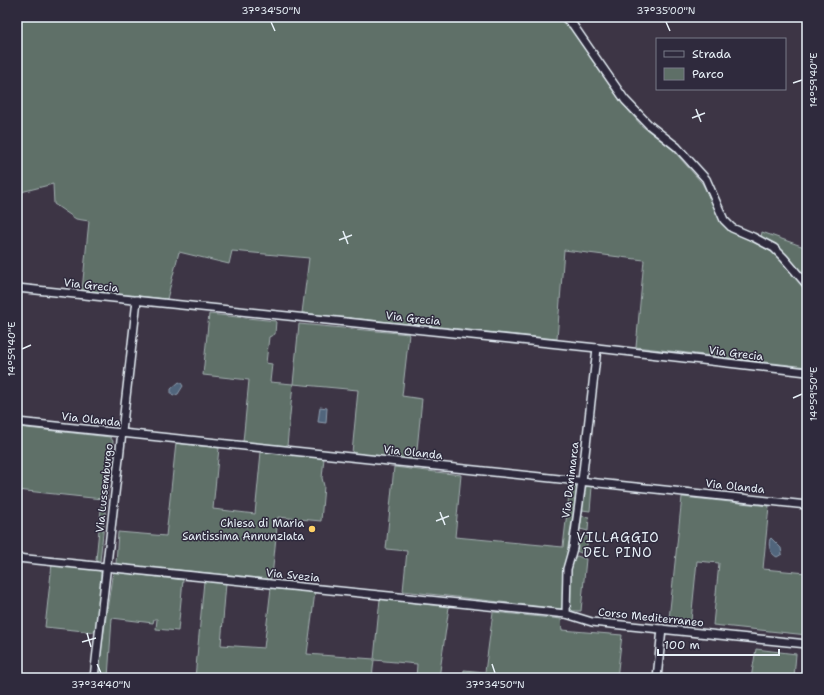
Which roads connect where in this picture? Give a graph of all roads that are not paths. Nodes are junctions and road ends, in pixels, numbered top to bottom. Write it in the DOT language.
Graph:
graph roads {
  1 [pos="564,17"];
  2 [pos="807,285"];
  3 [pos="17,288"];
  4 [pos="137,300"];
  5 [pos="597,348"];
  6 [pos="807,372"];
  7 [pos="17,422"];
  8 [pos="121,433"];
  9 [pos="582,481"];
  10 [pos="807,505"];
  11 [pos="17,558"];
  12 [pos="107,566"];
  13 [pos="566,614"];
  14 [pos="662,629"];
  15 [pos="807,644"];
  16 [pos="94,678"];
  17 [pos="657,678"];
  1 -- 2 [label="street"];
  3 -- 4 [label="street, Via Grecia"];
  4 -- 5 [label="street, Via Grecia"];
  4 -- 8 [label="street, Via Lussemburgo"];
  5 -- 6 [label="street, Via Grecia"];
  5 -- 9 [label="street, Via Danimarca"];
  7 -- 8 [label="street, Via Olanda"];
  8 -- 9 [label="street, Via Olanda"];
  8 -- 12 [label="street, Via Lussemburgo"];
  9 -- 10 [label="street, Via Olanda"];
  9 -- 13 [label="street, Via Danimarca"];
  11 -- 12 [label="street, Via Svezia"];
  12 -- 13 [label="street, Via Svezia"];
  12 -- 16 [label="street, Via Lussemburgo"];
  13 -- 14 [label="street, Corso Mediterraneo"];
  14 -- 15 [label="street, Corso Mediterraneo"];
  14 -- 17 [label="street"];
}
